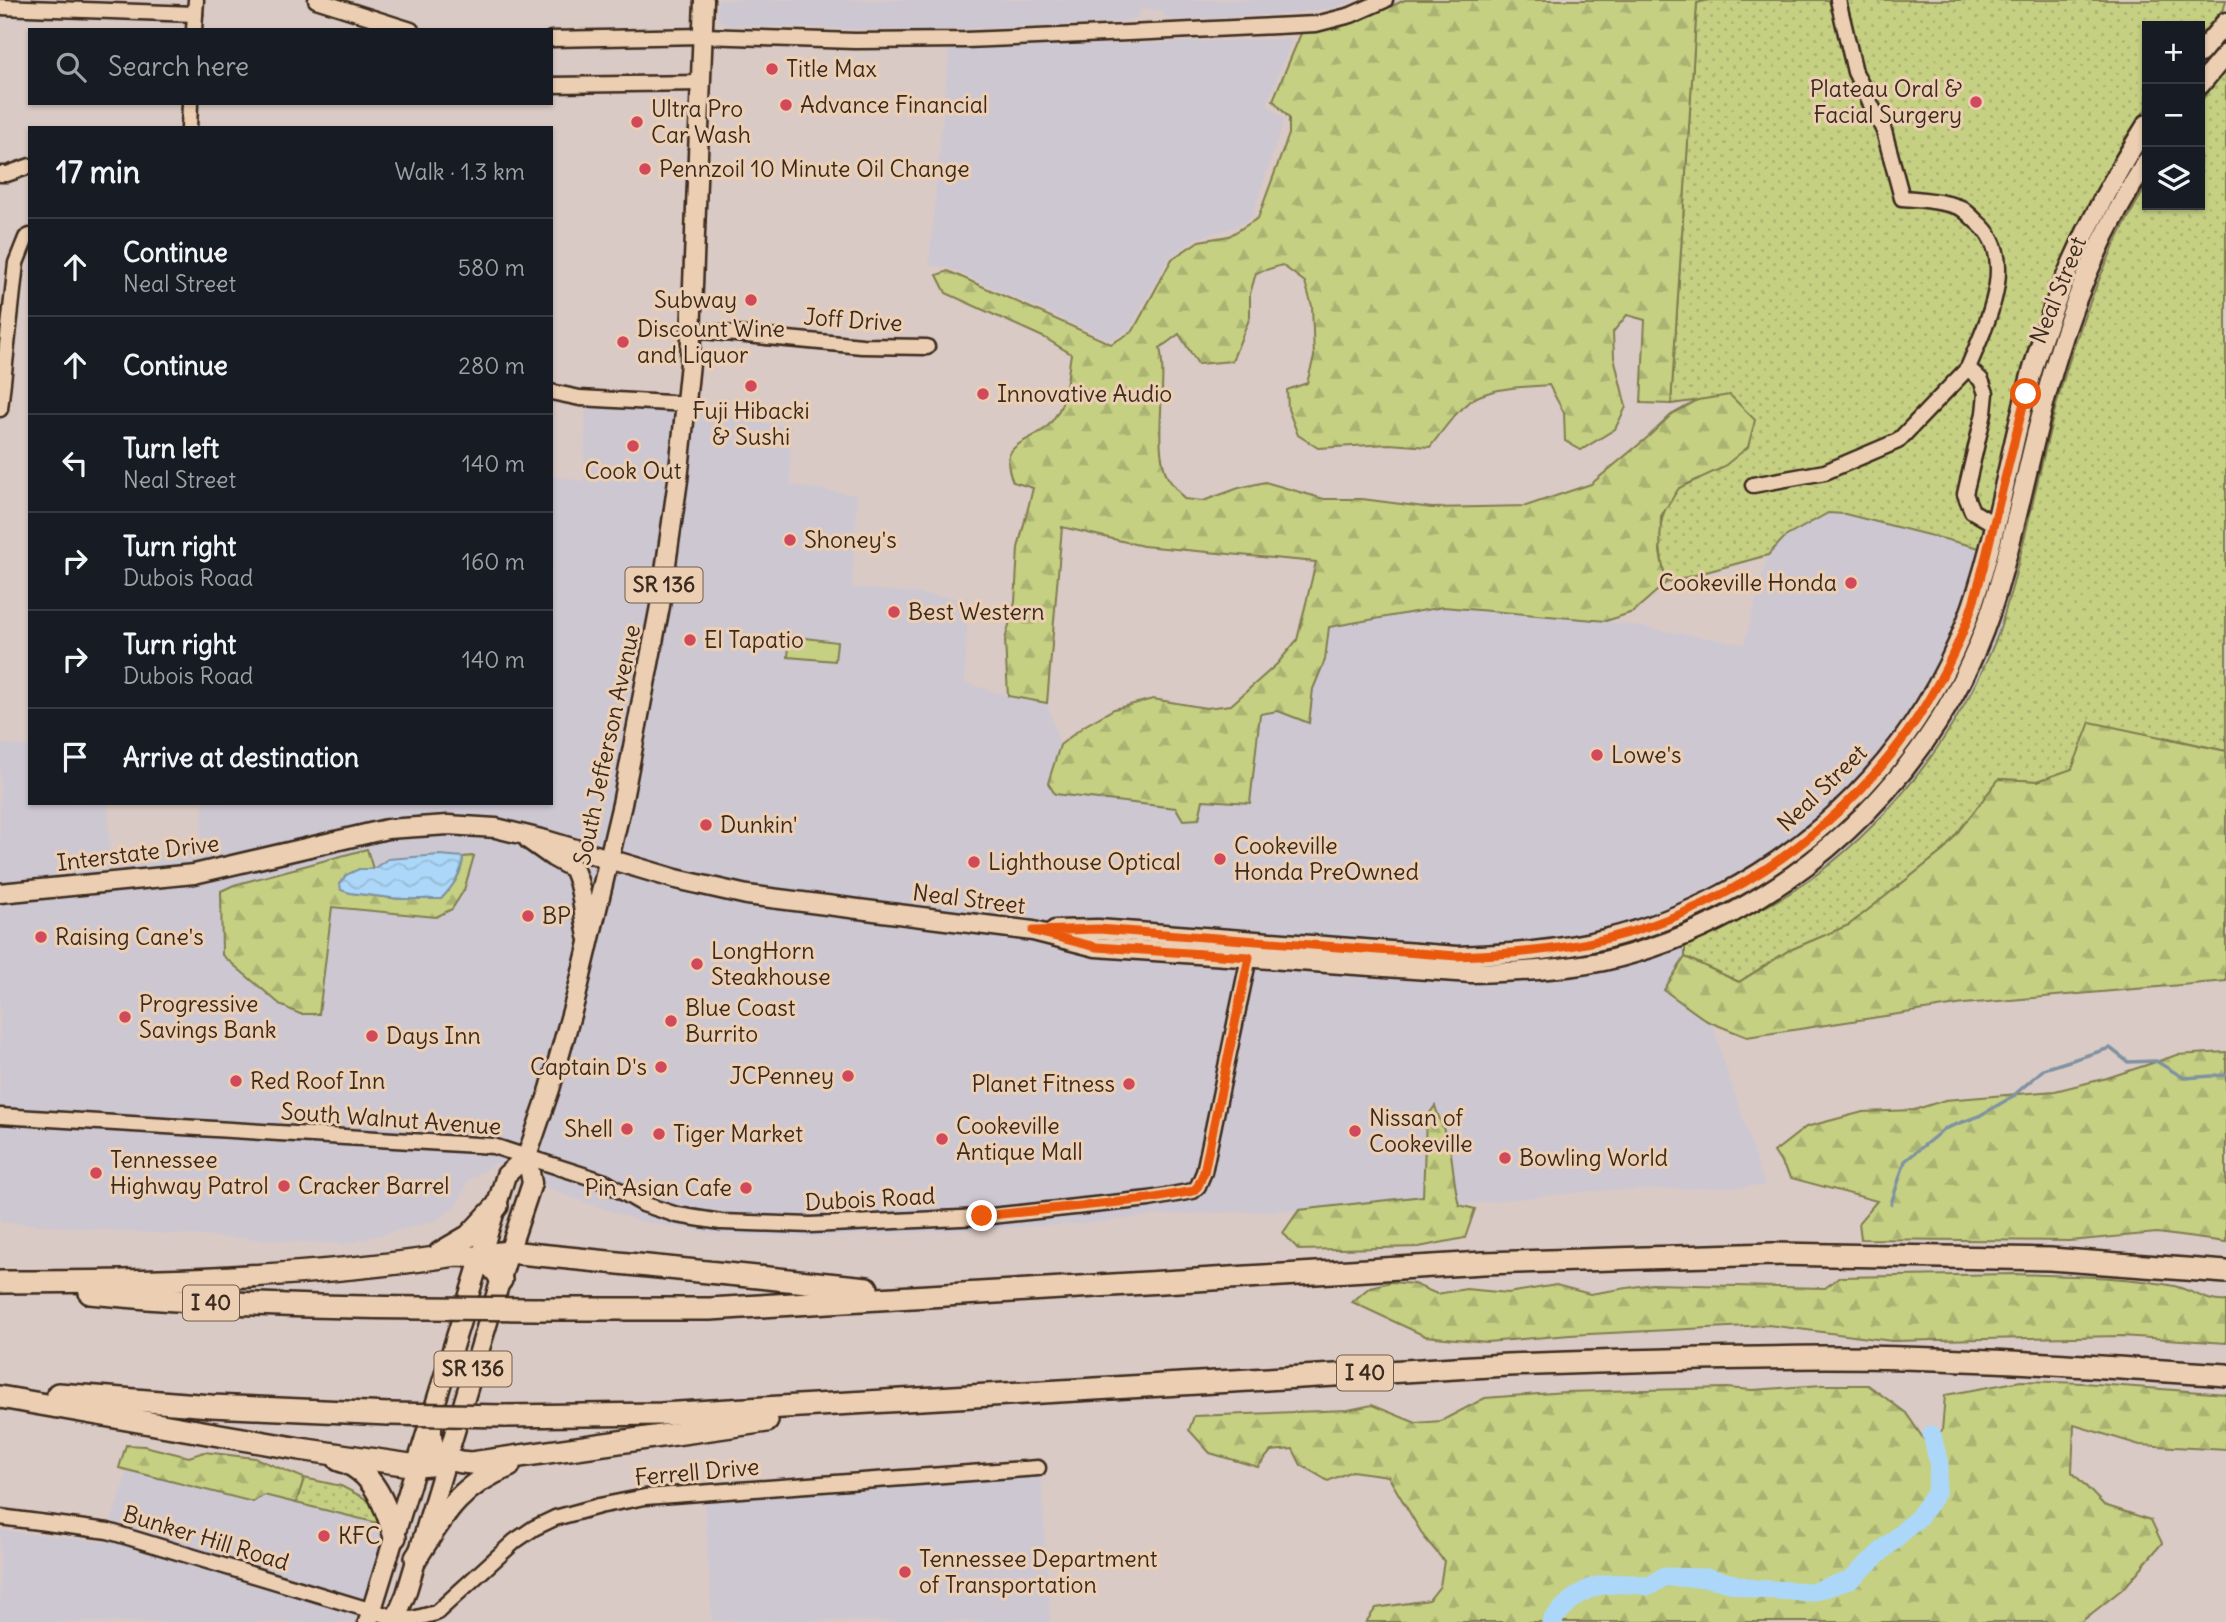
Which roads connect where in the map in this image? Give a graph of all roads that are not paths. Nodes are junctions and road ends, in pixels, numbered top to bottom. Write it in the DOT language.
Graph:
graph roads {
  1 [pos="316,0"];
  2 [pos="704,0"];
  3 [pos="1385,0"];
  4 [pos="1838,0"];
  5 [pos="0,7"];
  6 [pos="196,7"];
  7 [pos="2226,22"];
  8 [pos="194,28"];
  9 [pos="405,28"];
  10 [pos="703,36"];
  11 [pos="553,39"];
  12 [pos="2205,47"];
  13 [pos="2226,54"];
  14 [pos="702,83"];
  15 [pos="2201,84"];
  16 [pos="553,85"];
  17 [pos="190,105"];
  18 [pos="188,126"];
  19 [pos="2142,132"];
  20 [pos="28,167"];
  21 [pos="2142,169"];
  22 [pos="0,174"];
  23 [pos="28,237"];
  24 [pos="692,330"];
  25 [pos="927,347"];
  26 [pos="1968,368"];
  27 [pos="553,392"];
  28 [pos="687,404"];
  29 [pos="0,409"];
  30 [pos="1753,485"];
  31 [pos="1994,524"];
  32 [pos="521,834"];
  33 [pos="609,860"];
  34 [pos="0,893"];
  35 [pos="1033,931"];
  36 [pos="589,943"];
  37 [pos="1249,957"];
  38 [pos="0,1116"];
  39 [pos="527,1156"];
  40 [pos="497,1206"];
  41 [pos="509,1252"];
  42 [pos="430,1259"];
  43 [pos="481,1261"];
  44 [pos="2226,1272"];
  45 [pos="500,1280"];
  46 [pos="0,1283"];
  47 [pos="964,1293"];
  48 [pos="2226,1376"];
  49 [pos="0,1388"];
  50 [pos="0,1396"];
  51 [pos="933,1399"];
  52 [pos="430,1424"];
  53 [pos="300,1449"];
  54 [pos="560,1451"];
  55 [pos="446,1459"];
  56 [pos="417,1466"];
  57 [pos="1038,1468"];
  58 [pos="0,1517"];
  59 [pos="395,1537"];
  60 [pos="416,1558"];
  61 [pos="370,1617"];
  62 [pos="395,1620"];
  1 -- 9 [label="street"];
  2 -- 10 [label="main road, South Jefferson Avenue / SR 136"];
  3 -- 10 [label="street"];
  4 -- 26 [label="street"];
  5 -- 6 [label="street"];
  6 -- 8 [label="street"];
  7 -- 12 [label="main road"];
  10 -- 11 [label="street"];
  10 -- 14 [label="main road, South Jefferson Avenue / SR 136"];
  13 -- 15 [label="main road"];
  14 -- 16 [label="street"];
  14 -- 24 [label="main road, South Jefferson Avenue / SR 136"];
  17 -- 18 [label="street"];
  19 -- 31 [label="main road, Neal Street"];
  20 -- 22 [label="street"];
  21 -- 37 [label="main road, Neal Street"];
  23 -- 29 [label="street"];
  24 -- 25 [label="street, Joff Drive"];
  24 -- 28 [label="main road, South Jefferson Avenue / SR 136"];
  26 -- 30 [label="street"];
  26 -- 31 [label="street"];
  27 -- 28 [label="street"];
  28 -- 33 [label="main road, South Jefferson Avenue / SR 136"];
  31 -- 35 [label="main road, Neal Street"];
  32 -- 33 [label="main road, Interstate Drive"];
  32 -- 34 [label="main road, Interstate Drive"];
  32 -- 36 [label="main road"];
  33 -- 35 [label="main road, Neal Street"];
  33 -- 36 [label="main road, South Jefferson Avenue / SR 136"];
  35 -- 37 [label="main road, Neal Street"];
  36 -- 39 [label="main road, South Jefferson Avenue / SR 136"];
  37 -- 39 [label="street, Dubois Road"];
  38 -- 39 [label="street, South Walnut Avenue"];
  39 -- 40 [label="main road, South Jefferson Avenue / SR 136"];
  39 -- 41 [label="main road, South Jefferson Avenue / SR 136"];
  40 -- 42 [label="highway"];
  40 -- 43 [label="main road, South Jefferson Avenue / SR 136"];
  41 -- 43 [label="highway"];
  41 -- 45 [label="main road, South Jefferson Avenue / SR 136"];
  41 -- 47 [label="highway"];
  42 -- 43 [label="highway"];
  42 -- 46 [label="highway"];
  43 -- 45 [label="highway"];
  43 -- 52 [label="main road, South Jefferson Avenue / SR 136"];
  44 -- 47 [label="highway, I 40"];
  45 -- 55 [label="main road, South Jefferson Avenue / SR 136"];
  46 -- 47 [label="highway, I 40, bridge"];
  48 -- 51 [label="highway, I 40"];
  49 -- 51 [label="highway, I 40, bridge"];
  50 -- 53 [label="highway"];
  51 -- 54 [label="highway"];
  52 -- 55 [label="highway"];
  52 -- 56 [label="main road, South Jefferson Avenue / SR 136"];
  53 -- 56 [label="highway"];
  53 -- 59 [label="highway"];
  54 -- 55 [label="highway"];
  54 -- 60 [label="highway"];
  55 -- 56 [label="highway"];
  55 -- 60 [label="main road, South Jefferson Avenue / SR 136"];
  56 -- 59 [label="main road, South Jefferson Avenue / SR 136"];
  57 -- 62 [label="street, Ferrell Drive"];
  58 -- 61 [label="street, Bunker Hill Road"];
  59 -- 61 [label="main road, South Jefferson Avenue / SR 136"];
  60 -- 62 [label="main road, South Jefferson Avenue / SR 136"];
  61 -- 62 [label="street, Bunker Hill Road"];
}
